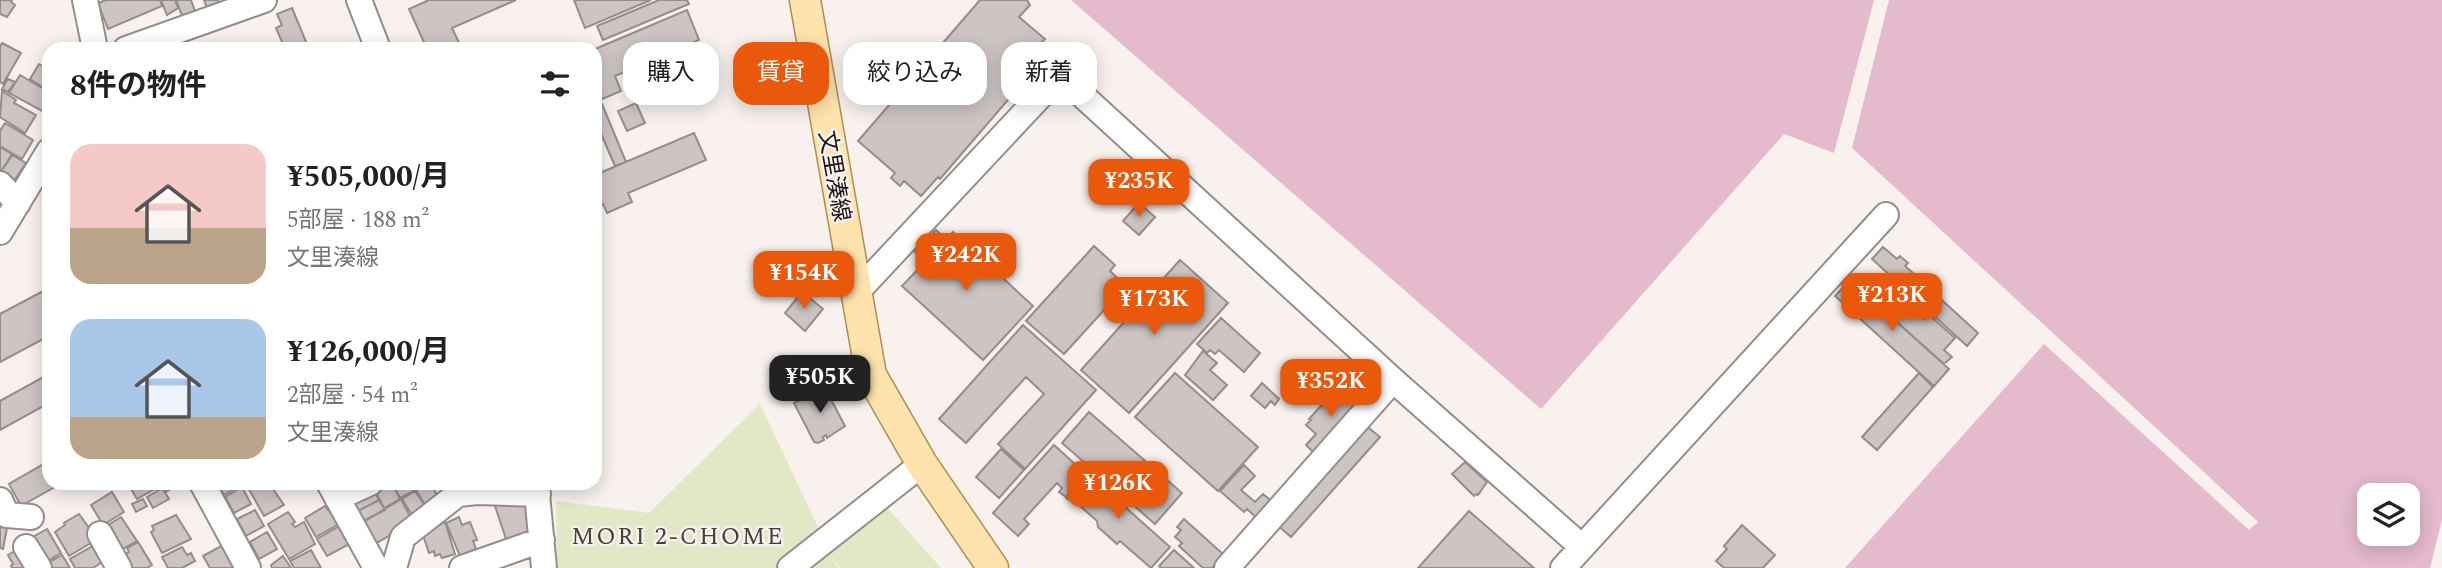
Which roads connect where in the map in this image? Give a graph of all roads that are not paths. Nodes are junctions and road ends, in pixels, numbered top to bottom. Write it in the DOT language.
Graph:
graph roads {
  1 [pos="85,0"];
  2 [pos="264,0"];
  3 [pos="359,0"];
  4 [pos="805,0"];
  5 [pos="93,42"];
  6 [pos="145,42"];
  7 [pos="374,42"];
  8 [pos="42,163"];
  9 [pos="0,184"];
  10 [pos="18,203"];
  11 [pos="1886,215"];
  12 [pos="0,232"];
  13 [pos="856,293"];
  14 [pos="1393,380"];
  15 [pos="922,464"];
  16 [pos="206,490"];
  17 [pos="507,490"];
  18 [pos="537,490"];
  19 [pos="333,491"];
  20 [pos="0,500"];
  21 [pos="31,517"];
  22 [pos="100,534"];
  23 [pos="542,540"];
  24 [pos="26,547"];
  25 [pos="1582,547"];
  26 [pos="39,568"];
  27 [pos="119,568"];
  28 [pos="248,568"];
  29 [pos="376,568"];
  30 [pos="394,568"];
  31 [pos="462,568"];
  32 [pos="544,568"];
  33 [pos="790,568"];
  34 [pos="993,568"];
  35 [pos="1227,568"];
  36 [pos="1563,568"];
  1 -- 5 [label="street"];
  2 -- 6 [label="street"];
  3 -- 7 [label="street"];
  4 -- 13 [label="main road, 文里湊線"];
  8 -- 10 [label="street"];
  9 -- 10 [label="street"];
  10 -- 12 [label="street"];
  11 -- 25 [label="street"];
  13 -- 14 [label="street"];
  13 -- 15 [label="main road, 文里湊線"];
  14 -- 25 [label="street"];
  14 -- 35 [label="street"];
  15 -- 33 [label="street"];
  15 -- 34 [label="main road, 文里湊線"];
  16 -- 28 [label="street"];
  17 -- 30 [label="street"];
  18 -- 23 [label="street"];
  19 -- 29 [label="street"];
  20 -- 21 [label="street"];
  22 -- 27 [label="street"];
  23 -- 31 [label="street"];
  23 -- 32 [label="street"];
  24 -- 26 [label="street"];
  25 -- 36 [label="street"];
}
